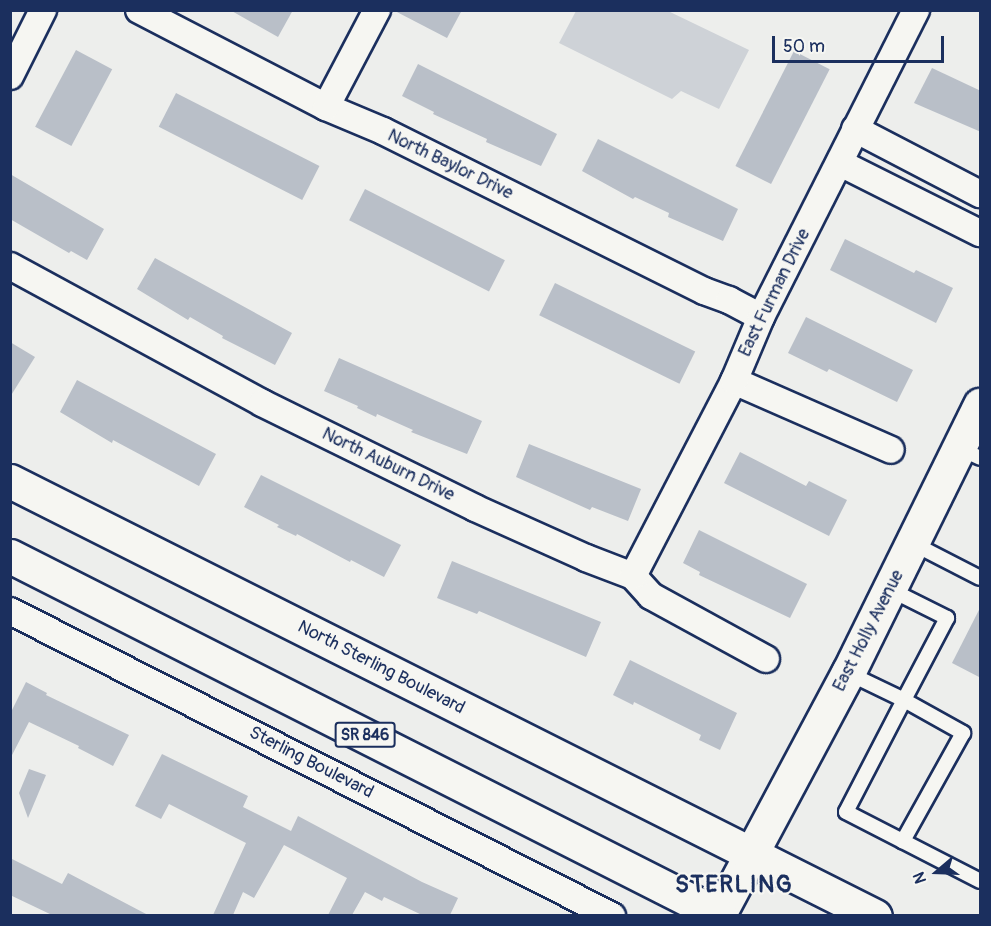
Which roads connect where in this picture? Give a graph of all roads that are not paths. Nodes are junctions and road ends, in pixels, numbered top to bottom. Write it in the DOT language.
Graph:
graph roads {
  1 [pos="43,10"];
  2 [pos="139,10"];
  3 [pos="377,10"];
  4 [pos="916,10"];
  5 [pos="10,76"];
  6 [pos="326,107"];
  7 [pos="855,129"];
  8 [pos="840,163"];
  9 [pos="981,194"];
  10 [pos="981,233"];
  11 [pos="10,267"];
  12 [pos="761,317"];
  13 [pos="734,381"];
  14 [pos="981,405"];
  15 [pos="891,450"];
  16 [pos="970,453"];
  17 [pos="10,481"];
  18 [pos="912,543"];
  19 [pos="10,556"];
  20 [pos="633,576"];
  21 [pos="981,578"];
  22 [pos="889,590"];
  23 [pos="10,610"];
  24 [pos="766,659"];
  25 [pos="848,673"];
  26 [pos="904,700"];
  27 [pos="903,841"];
  28 [pos="751,854"];
  29 [pos="981,881"];
  30 [pos="612,915"];
  31 [pos="719,915"];
  32 [pos="875,915"];
  1 -- 5 [label="street"];
  2 -- 6 [label="street, North Baylor Drive"];
  3 -- 6 [label="street"];
  4 -- 7 [label="street, East Furman Drive"];
  6 -- 12 [label="street, North Baylor Drive"];
  7 -- 8 [label="street, East Furman Drive"];
  7 -- 9 [label="street"];
  8 -- 10 [label="street"];
  8 -- 12 [label="street, East Furman Drive"];
  11 -- 20 [label="street, North Auburn Drive"];
  12 -- 13 [label="street, East Furman Drive"];
  13 -- 15 [label="street"];
  13 -- 20 [label="street, East Furman Drive"];
  14 -- 16 [label="main road, East Holly Avenue"];
  16 -- 18 [label="main road, East Holly Avenue"];
  17 -- 28 [label="main road, North Sterling Boulevard"];
  18 -- 21 [label="lane"];
  18 -- 22 [label="main road, East Holly Avenue"];
  19 -- 31 [label="main road, SR 846"];
  20 -- 24 [label="street, North Auburn Drive"];
  22 -- 25 [label="main road, East Holly Avenue"];
  22 -- 26 [label="lane"];
  23 -- 30 [label="street, Sterling Boulevard"];
  25 -- 26 [label="lane"];
  25 -- 28 [label="main road, East Holly Avenue"];
  26 -- 27 [label="lane"];
  26 -- 27 [label="lane"];
  27 -- 29 [label="lane"];
  28 -- 31 [label="main road, East Holly Avenue"];
  28 -- 32 [label="main road, North Sterling Boulevard"];
}
